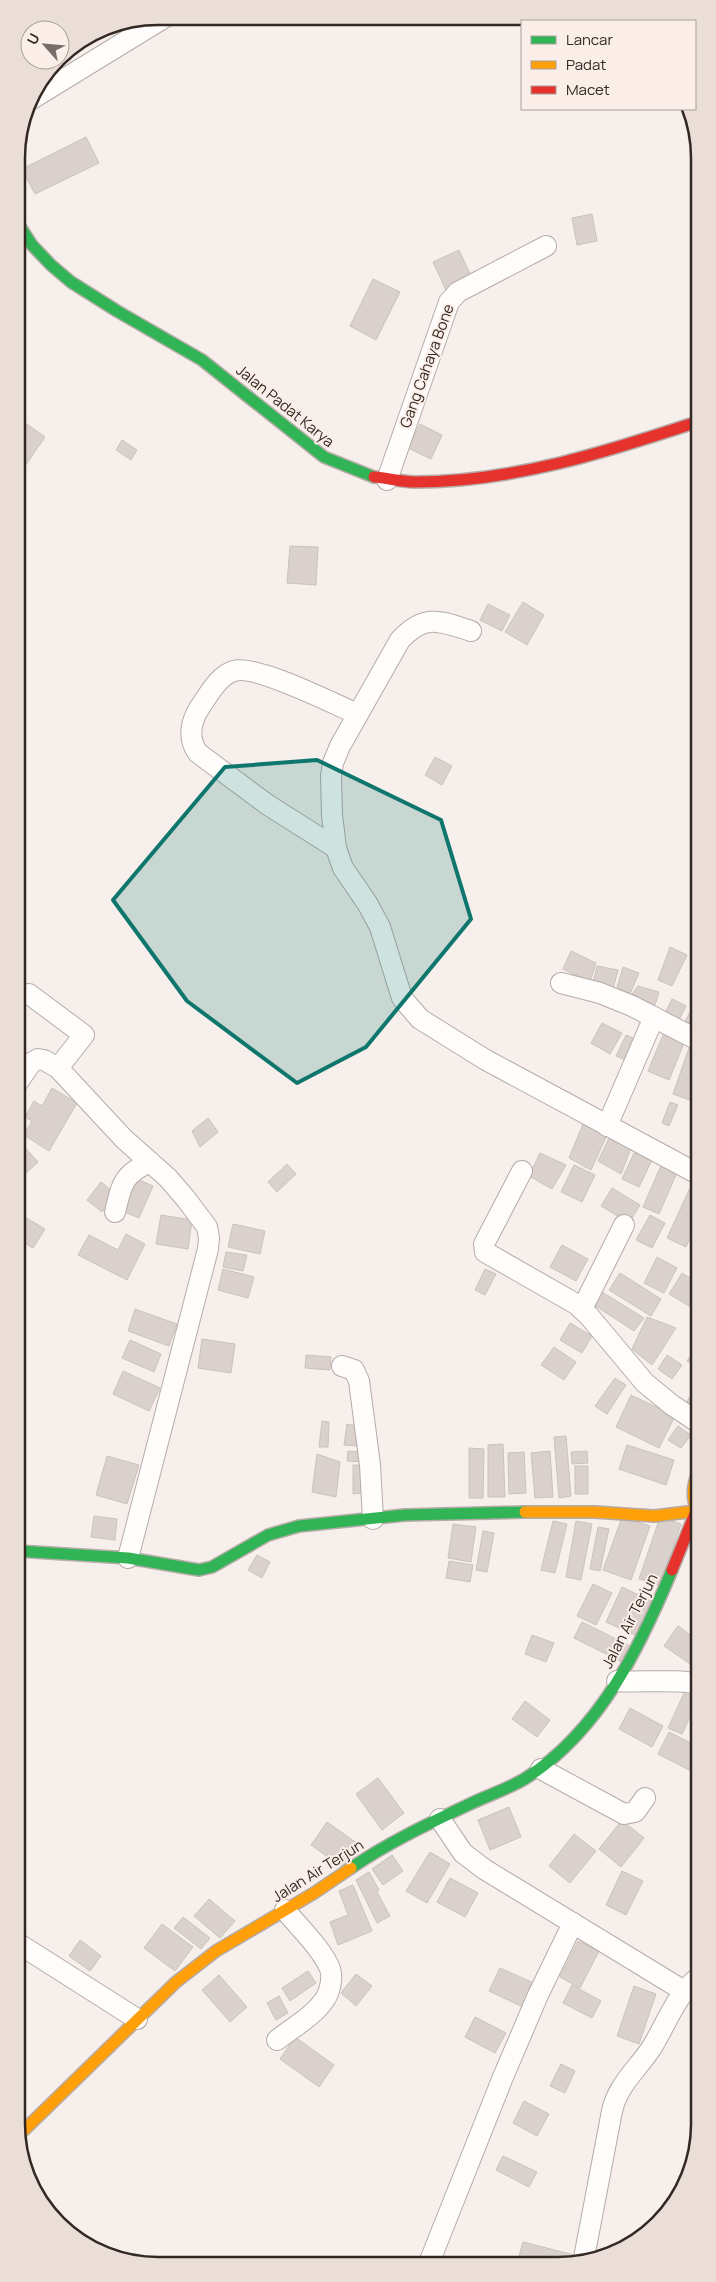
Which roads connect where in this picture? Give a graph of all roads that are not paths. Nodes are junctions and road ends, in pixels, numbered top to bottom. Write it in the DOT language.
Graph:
graph roads {
  1 [pos="152,25"];
  2 [pos="43,92"];
  3 [pos="25,235"];
  4 [pos="546,246"];
  5 [pos="691,424"];
  6 [pos="387,480"];
  7 [pos="471,631"];
  8 [pos="357,714"];
  9 [pos="336,848"];
  10 [pos="562,983"];
  11 [pos="29,994"];
  12 [pos="654,1017"];
  13 [pos="691,1036"];
  14 [pos="58,1068"];
  15 [pos="25,1072"];
  16 [pos="607,1126"];
  17 [pos="150,1162"];
  18 [pos="691,1170"];
  19 [pos="522,1171"];
  20 [pos="115,1212"];
  21 [pos="624,1225"];
  22 [pos="582,1309"];
  23 [pos="342,1366"];
  24 [pos="691,1418"];
  25 [pos="691,1513"];
  26 [pos="374,1519"];
  27 [pos="691,1528"];
  28 [pos="25,1551"];
  29 [pos="128,1558"];
  30 [pos="617,1681"];
  31 [pos="691,1682"];
  32 [pos="541,1769"];
  33 [pos="645,1798"];
  34 [pos="440,1818"];
  35 [pos="285,1910"];
  36 [pos="573,1924"];
  37 [pos="25,1948"];
  38 [pos="691,1985"];
  39 [pos="684,1991"];
  40 [pos="137,2019"];
  41 [pos="277,2040"];
  42 [pos="25,2129"];
  43 [pos="585,2254"];
  44 [pos="431,2257"];
  1 -- 2 [label="street"];
  3 -- 6 [label="street, Jalan Padat Karya"];
  4 -- 6 [label="street, Gang Cahaya Bone"];
  5 -- 6 [label="street, Jalan Padat Karya"];
  7 -- 8 [label="street"];
  8 -- 9 [label="street"];
  8 -- 9 [label="street"];
  9 -- 16 [label="street"];
  10 -- 12 [label="street"];
  11 -- 14 [label="street"];
  12 -- 13 [label="street"];
  12 -- 16 [label="street"];
  14 -- 15 [label="street"];
  14 -- 17 [label="street"];
  16 -- 18 [label="street"];
  17 -- 20 [label="street"];
  17 -- 29 [label="street"];
  19 -- 22 [label="street"];
  21 -- 22 [label="street"];
  22 -- 24 [label="street"];
  23 -- 26 [label="street"];
  25 -- 26 [label="street"];
  26 -- 29 [label="street"];
  27 -- 30 [label="street, Jalan Air Terjun"];
  28 -- 29 [label="street"];
  30 -- 31 [label="street"];
  30 -- 32 [label="street, Jalan Air Terjun"];
  32 -- 33 [label="street"];
  32 -- 34 [label="street, Jalan Air Terjun"];
  34 -- 35 [label="street, Jalan Air Terjun"];
  34 -- 36 [label="street"];
  35 -- 40 [label="street, Jalan Air Terjun"];
  35 -- 41 [label="street"];
  36 -- 39 [label="street"];
  36 -- 44 [label="street"];
  37 -- 40 [label="street"];
  38 -- 39 [label="street"];
  39 -- 43 [label="street"];
  40 -- 42 [label="street, Jalan Air Terjun"];
}
